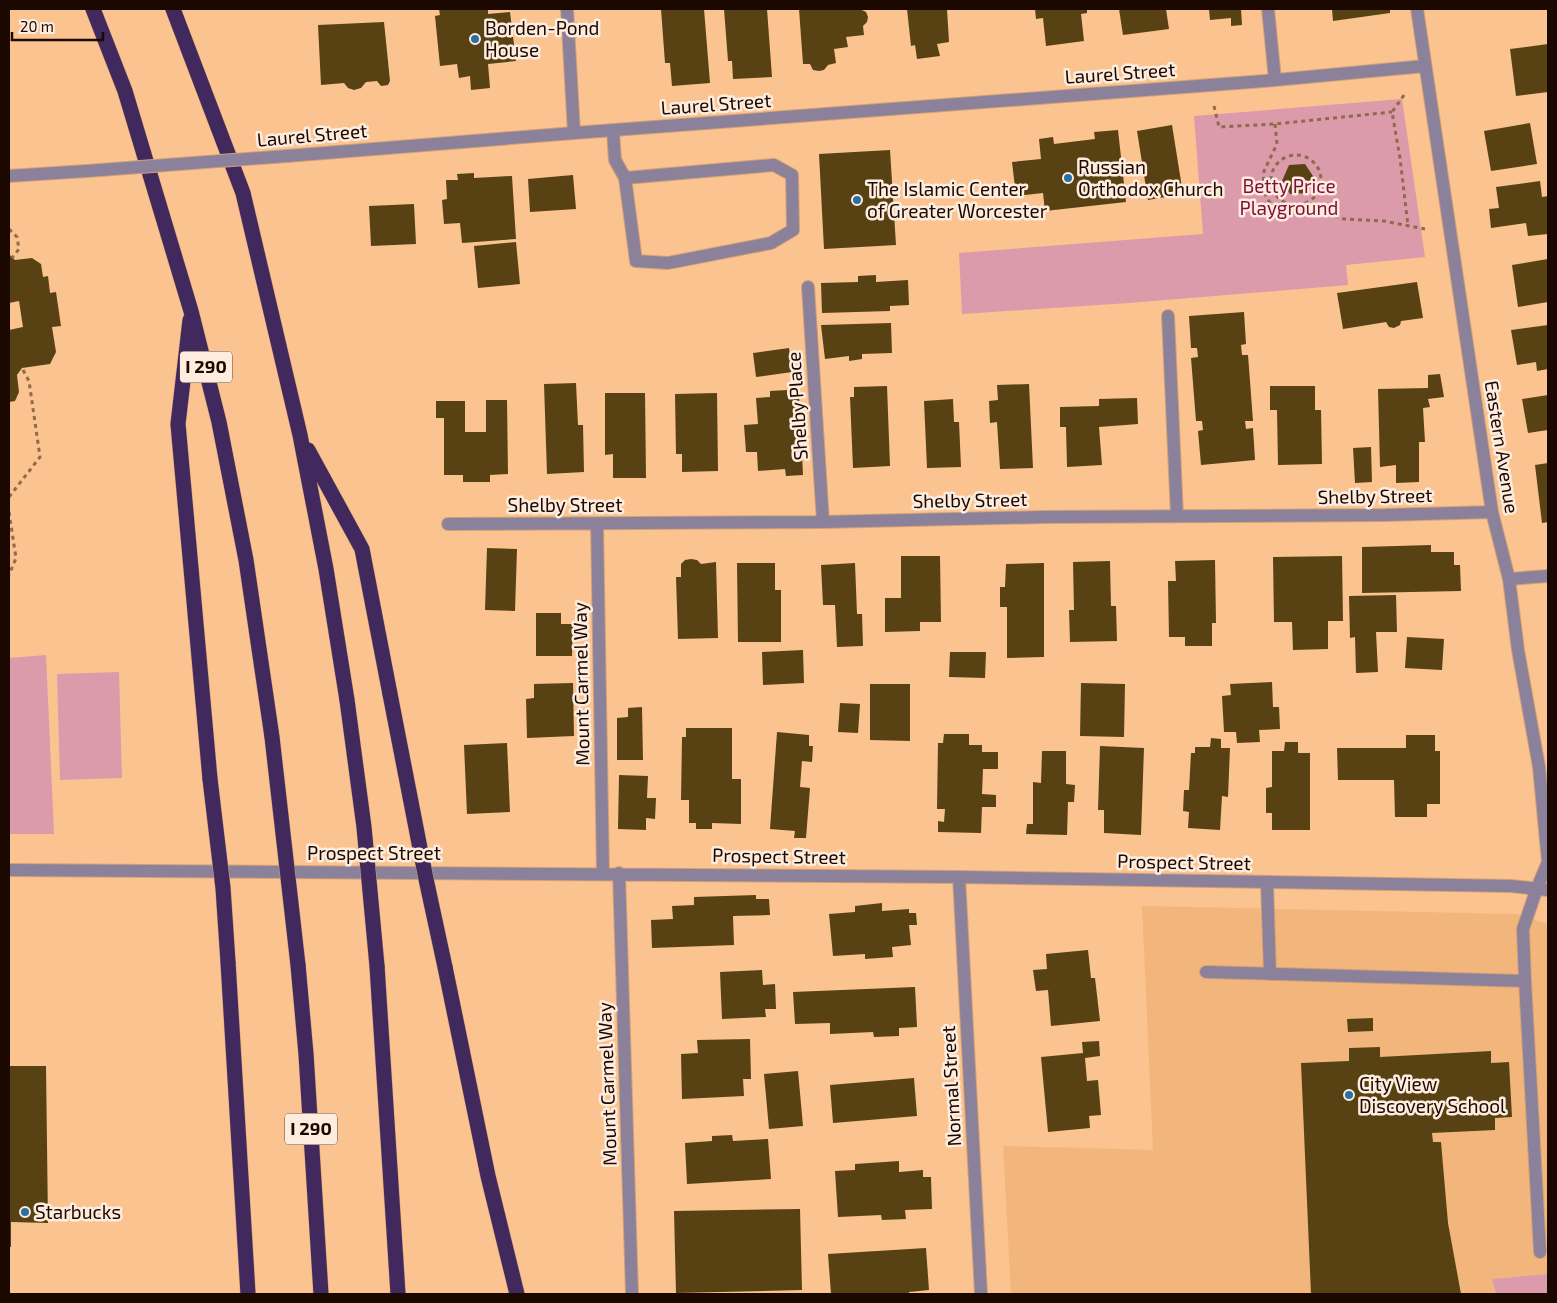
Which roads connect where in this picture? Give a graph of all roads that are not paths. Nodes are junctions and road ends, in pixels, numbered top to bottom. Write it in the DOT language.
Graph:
graph roads {
  1 [pos="93,9"];
  2 [pos="173,9"];
  3 [pos="568,9"];
  4 [pos="1268,9"];
  5 [pos="1417,9"];
  6 [pos="1425,66"];
  7 [pos="1275,80"];
  8 [pos="613,131"];
  9 [pos="574,132"];
  10 [pos="9,176"];
  11 [pos="625,178"];
  12 [pos="808,287"];
  13 [pos="191,311"];
  14 [pos="1168,316"];
  15 [pos="300,435"];
  16 [pos="1492,512"];
  17 [pos="1177,516"];
  18 [pos="824,522"];
  19 [pos="448,524"];
  20 [pos="597,524"];
  21 [pos="1548,576"];
  22 [pos="1509,579"];
  23 [pos="9,870"];
  24 [pos="603,873"];
  25 [pos="619,874"];
  26 [pos="959,876"];
  27 [pos="1268,882"];
  28 [pos="1542,889"];
  29 [pos="1206,972"];
  30 [pos="1270,974"];
  31 [pos="1524,981"];
  32 [pos="1540,1252"];
  33 [pos="248,1294"];
  34 [pos="321,1294"];
  35 [pos="398,1294"];
  36 [pos="517,1294"];
  37 [pos="632,1294"];
  38 [pos="981,1294"];
  1 -- 13 [label="highway, I 290"];
  2 -- 15 [label="highway"];
  3 -- 9 [label="street"];
  4 -- 7 [label="street"];
  5 -- 6 [label="street, Eastern Avenue"];
  6 -- 7 [label="street, Laurel Street"];
  6 -- 16 [label="street, Eastern Avenue"];
  7 -- 8 [label="street, Laurel Street"];
  8 -- 9 [label="street, Laurel Street"];
  8 -- 11 [label="street"];
  9 -- 10 [label="street, Laurel Street, bridge"];
  11 -- 11 [label="street"];
  12 -- 18 [label="street, Shelby Place"];
  13 -- 33 [label="highway, bridge"];
  13 -- 34 [label="highway, I 290, bridge"];
  14 -- 17 [label="street"];
  15 -- 35 [label="highway, bridge"];
  15 -- 36 [label="highway, bridge"];
  16 -- 17 [label="street, Shelby Street"];
  16 -- 22 [label="street, Eastern Avenue"];
  17 -- 18 [label="street, Shelby Street"];
  18 -- 20 [label="street, Shelby Street"];
  19 -- 20 [label="street, Shelby Street"];
  20 -- 24 [label="street, Mount Carmel Way"];
  21 -- 22 [label="street"];
  22 -- 28 [label="street, Eastern Avenue"];
  23 -- 24 [label="street, Prospect Street"];
  24 -- 25 [label="street, Prospect Street"];
  25 -- 26 [label="street, Prospect Street"];
  25 -- 37 [label="street, Mount Carmel Way"];
  26 -- 27 [label="street, Prospect Street"];
  26 -- 38 [label="street, Normal Street"];
  27 -- 28 [label="street, Prospect Street"];
  27 -- 30 [label="street"];
  28 -- 31 [label="street, Eastern Avenue"];
  29 -- 30 [label="street"];
  30 -- 31 [label="street"];
  31 -- 32 [label="street, Eastern Avenue"];
}
